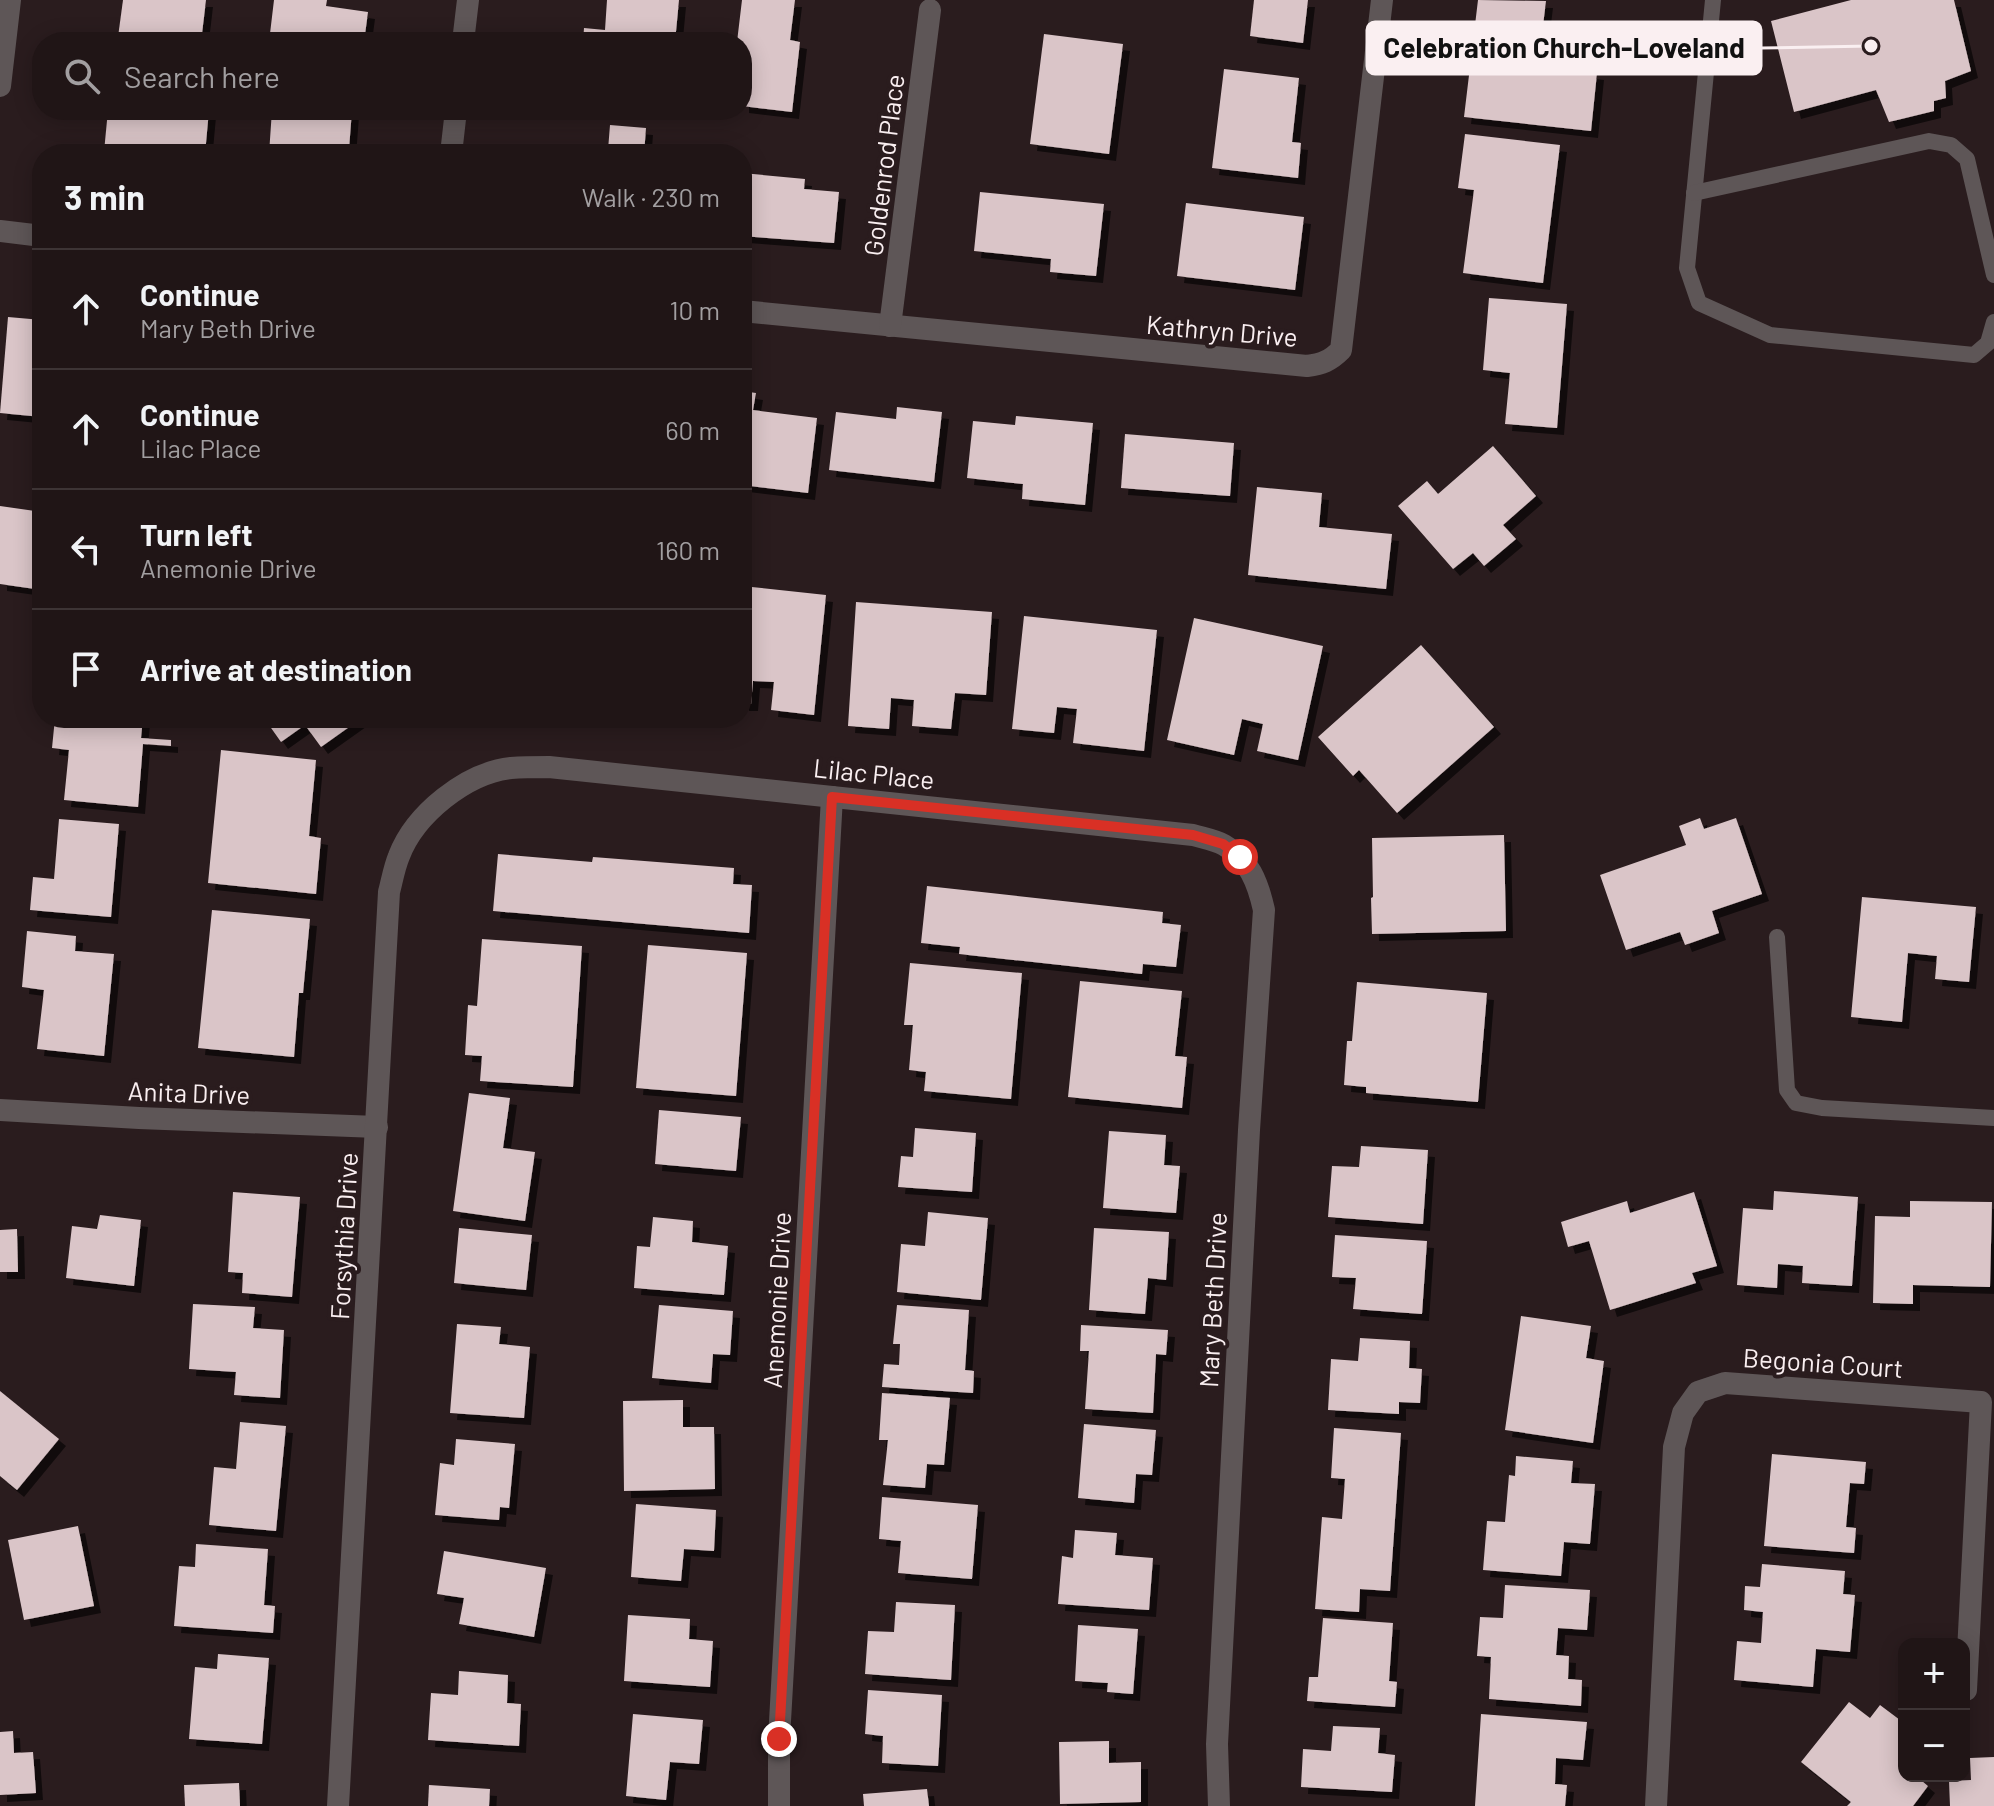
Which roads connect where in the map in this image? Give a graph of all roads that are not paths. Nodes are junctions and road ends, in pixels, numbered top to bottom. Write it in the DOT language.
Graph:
graph roads {
  1 [pos="10,0"];
  2 [pos="468,0"];
  3 [pos="1382,0"];
  4 [pos="1713,0"];
  5 [pos="930,10"];
  6 [pos="464,32"];
  7 [pos="0,86"];
  8 [pos="455,120"];
  9 [pos="452,144"];
  10 [pos="1694,193"];
  11 [pos="0,231"];
  12 [pos="32,235"];
  13 [pos="1994,275"];
  14 [pos="752,312"];
  15 [pos="1994,322"];
  16 [pos="890,326"];
  17 [pos="1991,343"];
  18 [pos="549,767"];
  19 [pos="832,797"];
  20 [pos="1193,835"];
  21 [pos="1777,937"];
  22 [pos="0,1110"];
  23 [pos="1994,1118"];
  24 [pos="377,1127"];
  25 [pos="1969,1638"];
  26 [pos="338,1806"];
  27 [pos="779,1806"];
  28 [pos="1219,1806"];
  29 [pos="1656,1806"];
  1 -- 7 [label="street"];
  2 -- 6 [label="street"];
  3 -- 16 [label="street, Kathryn Drive"];
  4 -- 10 [label="lane"];
  5 -- 16 [label="street, Goldenrod Place"];
  8 -- 9 [label="street"];
  10 -- 13 [label="lane"];
  10 -- 17 [label="lane"];
  11 -- 12 [label="street"];
  14 -- 16 [label="street, Kathryn Drive"];
  15 -- 17 [label="lane"];
  18 -- 19 [label="street, Lilac Place"];
  18 -- 24 [label="street, Forsythia Drive"];
  19 -- 20 [label="street, Lilac Place"];
  19 -- 27 [label="street, Anemonie Drive"];
  20 -- 28 [label="street, Mary Beth Drive"];
  21 -- 23 [label="lane"];
  22 -- 24 [label="street, Anita Drive"];
  24 -- 26 [label="street, Forsythia Drive"];
  25 -- 29 [label="street, Begonia Court"];
}
